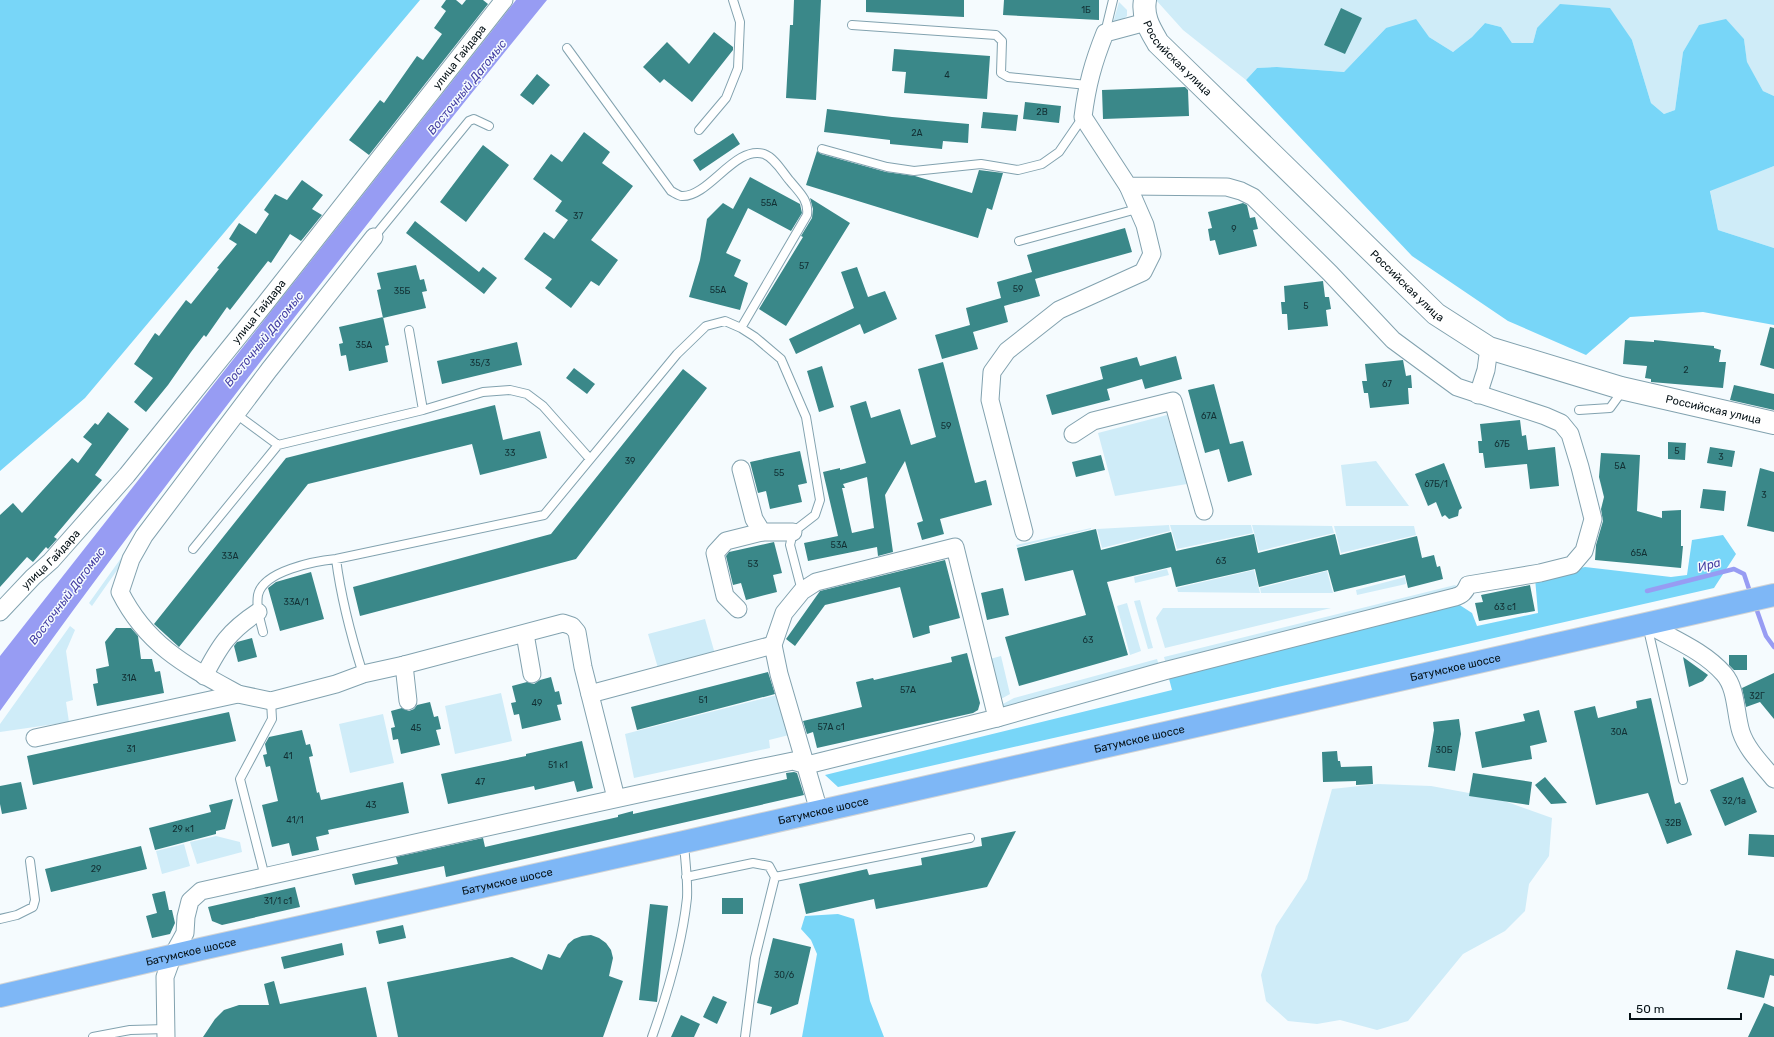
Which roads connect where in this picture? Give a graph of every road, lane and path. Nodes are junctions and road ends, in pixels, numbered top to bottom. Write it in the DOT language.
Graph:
graph roads {
  1 [pos="504,0"];
  2 [pos="732,0"];
  3 [pos="1114,0"];
  4 [pos="1143,7"];
  5 [pos="852,25"];
  6 [pos="1105,33"];
  7 [pos="567,48"];
  8 [pos="1087,85"];
  9 [pos="1083,117"];
  10 [pos="489,126"];
  11 [pos="699,130"];
  12 [pos="822,149"];
  13 [pos="1128,186"];
  14 [pos="1137,209"];
  15 [pos="374,237"];
  16 [pos="1019,241"];
  17 [pos="741,328"];
  18 [pos="409,330"];
  19 [pos="1489,348"];
  20 [pos="1621,388"];
  21 [pos="1478,395"];
  22 [pos="423,410"];
  23 [pos="1579,410"];
  24 [pos="236,414"];
  25 [pos="1774,423"];
  26 [pos="1073,434"];
  27 [pos="278,445"];
  28 [pos="590,459"];
  29 [pos="741,469"];
  30 [pos="1204,511"];
  31 [pos="762,532"];
  32 [pos="793,532"];
  33 [pos="1024,532"];
  34 [pos="193,550"];
  35 [pos="336,559"];
  36 [pos="802,591"];
  37 [pos="1774,595"];
  38 [pos="738,609"];
  39 [pos="0,612"];
  40 [pos="258,612"];
  41 [pos="1647,624"];
  42 [pos="263,632"];
  43 [pos="525,634"];
  44 [pos="773,645"];
  45 [pos="404,666"];
  46 [pos="363,674"];
  47 [pos="532,674"];
  48 [pos="204,676"];
  49 [pos="238,694"];
  50 [pos="590,694"];
  51 [pos="271,701"];
  52 [pos="408,701"];
  53 [pos="997,718"];
  54 [pos="35,738"];
  55 [pos="807,765"];
  56 [pos="1774,779"];
  57 [pos="1683,780"];
  58 [pos="616,798"];
  59 [pos="819,811"];
  60 [pos="970,838"];
  61 [pos="684,842"];
  62 [pos="30,861"];
  63 [pos="265,877"];
  64 [pos="686,877"];
  65 [pos="775,877"];
  66 [pos="0,919"];
  67 [pos="173,955"];
  68 [pos="0,996"];
  69 [pos="166,1033"];
  70 [pos="93,1037"];
  71 [pos="652,1037"];
  72 [pos="745,1037"];
  1 -- 39 [label="street, улица Гайдара"];
  2 -- 11 [label="lane"];
  3 -- 6 [label="lane"];
  4 -- 6 [label="street"];
  4 -- 19 [label="main road, Российская улица"];
  5 -- 8 [label="lane"];
  6 -- 8 [label="street"];
  7 -- 17 [label="lane"];
  8 -- 9 [label="street"];
  9 -- 12 [label="lane"];
  9 -- 13 [label="street"];
  10 -- 15 [label="lane"];
  13 -- 14 [label="street"];
  13 -- 21 [label="street"];
  14 -- 16 [label="lane"];
  14 -- 33 [label="street"];
  15 -- 24 [label="street"];
  17 -- 28 [label="lane"];
  17 -- 32 [label="lane"];
  18 -- 22 [label="lane"];
  19 -- 20 [label="main road, Российская улица"];
  19 -- 21 [label="street"];
  20 -- 23 [label="lane"];
  20 -- 25 [label="main road, Российская улица"];
  21 -- 53 [label="street"];
  22 -- 27 [label="lane"];
  22 -- 28 [label="lane"];
  24 -- 27 [label="lane"];
  24 -- 48 [label="street"];
  26 -- 30 [label="street"];
  27 -- 34 [label="lane"];
  28 -- 35 [label="lane"];
  29 -- 31 [label="street"];
  31 -- 32 [label="street"];
  31 -- 38 [label="street"];
  32 -- 36 [label="lane"];
  35 -- 40 [label="lane"];
  35 -- 46 [label="lane"];
  36 -- 44 [label="street"];
  36 -- 53 [label="street"];
  37 -- 41 [label="highway, Батумское шоссе"];
  40 -- 42 [label="lane"];
  40 -- 48 [label="street"];
  41 -- 56 [label="street"];
  41 -- 57 [label="lane"];
  41 -- 59 [label="highway, Батумское шоссе"];
  43 -- 45 [label="street"];
  43 -- 47 [label="street"];
  43 -- 50 [label="street"];
  44 -- 50 [label="street"];
  44 -- 55 [label="street"];
  45 -- 46 [label="street"];
  45 -- 52 [label="street"];
  46 -- 51 [label="street"];
  48 -- 49 [label="street"];
  49 -- 51 [label="street"];
  49 -- 54 [label="street"];
  50 -- 58 [label="street"];
  51 -- 63 [label="lane"];
  53 -- 55 [label="street"];
  55 -- 58 [label="street"];
  55 -- 59 [label="street"];
  58 -- 63 [label="street"];
  59 -- 61 [label="highway, Батумское шоссе"];
  60 -- 65 [label="lane"];
  61 -- 64 [label="lane"];
  61 -- 67 [label="highway, Батумское шоссе"];
  62 -- 66 [label="lane"];
  63 -- 67 [label="street"];
  64 -- 65 [label="lane"];
  64 -- 71 [label="lane"];
  65 -- 72 [label="lane"];
  67 -- 68 [label="highway, Батумское шоссе"];
  67 -- 69 [label="street"];
  69 -- 70 [label="lane"];
}
